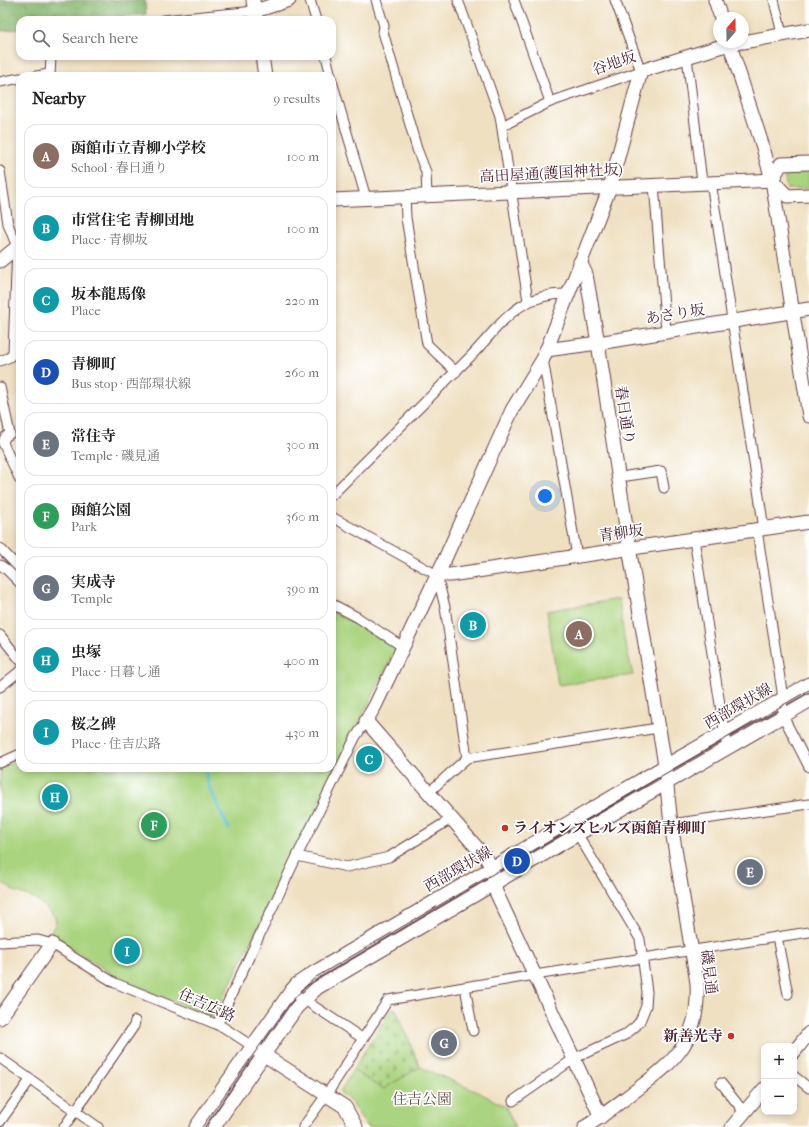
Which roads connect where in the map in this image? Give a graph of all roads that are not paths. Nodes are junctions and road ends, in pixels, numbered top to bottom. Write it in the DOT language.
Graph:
graph roads {
  1 [pos="289,0"];
  2 [pos="310,0"];
  3 [pos="376,0"];
  4 [pos="458,0"];
  5 [pos="514,0"];
  6 [pos="615,0"];
  7 [pos="715,0"];
  8 [pos="774,0"];
  9 [pos="255,10"];
  10 [pos="719,12"];
  11 [pos="199,16"];
  12 [pos="315,16"];
  13 [pos="809,30"];
  14 [pos="782,34"];
  15 [pos="749,40"];
  16 [pos="715,48"];
  17 [pos="738,48"];
  18 [pos="687,56"];
  19 [pos="51,60"];
  20 [pos="263,60"];
  21 [pos="327,60"];
  22 [pos="641,71"];
  23 [pos="50,72"];
  24 [pos="264,72"];
  25 [pos="330,72"];
  26 [pos="16,79"];
  27 [pos="0,82"];
  28 [pos="336,95"];
  29 [pos="550,102"];
  30 [pos="502,126"];
  31 [pos="809,163"];
  32 [pos="0,171"];
  33 [pos="772,180"];
  34 [pos="706,182"];
  35 [pos="654,185"];
  36 [pos="610,187"];
  37 [pos="511,192"];
  38 [pos="427,195"];
  39 [pos="809,195"];
  40 [pos="404,196"];
  41 [pos="366,198"];
  42 [pos="336,200"];
  43 [pos="16,240"];
  44 [pos="16,246"];
  45 [pos="0,261"];
  46 [pos="580,262"];
  47 [pos="568,294"];
  48 [pos="528,301"];
  49 [pos="809,309"];
  50 [pos="793,311"];
  51 [pos="732,321"];
  52 [pos="16,328"];
  53 [pos="666,331"];
  54 [pos="598,343"];
  55 [pos="544,354"];
  56 [pos="0,360"];
  57 [pos="456,372"];
  58 [pos="0,387"];
  59 [pos="809,416"];
  60 [pos="16,471"];
  61 [pos="627,476"];
  62 [pos="664,488"];
  63 [pos="336,491"];
  64 [pos="336,520"];
  65 [pos="809,522"];
  66 [pos="761,529"];
  67 [pos="694,539"];
  68 [pos="0,548"];
  69 [pos="630,548"];
  70 [pos="576,556"];
  71 [pos="0,565"];
  72 [pos="16,565"];
  73 [pos="437,575"];
  74 [pos="16,579"];
  75 [pos="336,606"];
  76 [pos="0,635"];
  77 [pos="403,647"];
  78 [pos="16,655"];
  79 [pos="16,673"];
  80 [pos="809,684"];
  81 [pos="0,687"];
  82 [pos="783,699"];
  83 [pos="809,701"];
  84 [pos="783,716"];
  85 [pos="366,721"];
  86 [pos="658,728"];
  87 [pos="724,733"];
  88 [pos="727,749"];
  89 [pos="16,756"];
  90 [pos="467,758"];
  91 [pos="0,763"];
  92 [pos="809,767"];
  93 [pos="666,774"];
  94 [pos="428,793"];
  95 [pos="809,804"];
  96 [pos="451,819"];
  97 [pos="570,823"];
  98 [pos="671,824"];
  99 [pos="578,834"];
  100 [pos="297,856"];
  101 [pos="492,868"];
  102 [pos="495,884"];
  103 [pos="809,932"];
  104 [pos="777,936"];
  105 [pos="0,942"];
  106 [pos="52,944"];
  107 [pos="691,951"];
  108 [pos="643,958"];
  109 [pos="535,975"];
  110 [pos="465,987"];
  111 [pos="291,991"];
  112 [pos="788,994"];
  113 [pos="304,1000"];
  114 [pos="0,1018"];
  115 [pos="135,1021"];
  116 [pos="217,1025"];
  117 [pos="473,1031"];
  118 [pos="809,1033"];
  119 [pos="362,1038"];
  120 [pos="252,1046"];
  121 [pos="797,1048"];
  122 [pos="264,1055"];
  123 [pos="0,1058"];
  124 [pos="574,1058"];
  125 [pos="797,1078"];
  126 [pos="30,1080"];
  127 [pos="721,1083"];
  128 [pos="809,1088"];
  129 [pos="761,1092"];
  130 [pos="327,1094"];
  131 [pos="513,1100"];
  132 [pos="75,1111"];
  133 [pos="744,1112"];
  134 [pos="601,1117"];
  135 [pos="0,1122"];
  136 [pos="64,1127"];
  137 [pos="98,1127"];
  138 [pos="196,1127"];
  139 [pos="214,1127"];
  140 [pos="303,1127"];
  141 [pos="356,1127"];
  142 [pos="586,1127"];
  143 [pos="732,1127"];
  1 -- 9 [label="street"];
  2 -- 12 [label="street"];
  3 -- 38 [label="street"];
  4 -- 30 [label="street"];
  5 -- 29 [label="street"];
  6 -- 22 [label="street"];
  7 -- 10 [label="street"];
  8 -- 14 [label="street"];
  9 -- 11 [label="street"];
  13 -- 14 [label="street, 谷地坂"];
  14 -- 15 [label="street, 谷地坂"];
  16 -- 18 [label="street, 谷地坂"];
  17 -- 33 [label="street"];
  18 -- 22 [label="street, 谷地坂"];
  18 -- 34 [label="street"];
  19 -- 23 [label="street"];
  20 -- 24 [label="street"];
  21 -- 25 [label="street"];
  22 -- 29 [label="street, 谷地坂"];
  22 -- 36 [label="street"];
  26 -- 27 [label="street"];
  28 -- 41 [label="street"];
  29 -- 30 [label="street, 谷地坂"];
  30 -- 37 [label="street"];
  31 -- 33 [label="street"];
  32 -- 43 [label="street"];
  33 -- 34 [label="street, 高田屋通(護国神社坂)"];
  33 -- 39 [label="street"];
  33 -- 50 [label="street"];
  34 -- 35 [label="street, 高田屋通(護国神社坂)"];
  34 -- 51 [label="street"];
  35 -- 36 [label="street, 高田屋通(護国神社坂)"];
  35 -- 53 [label="street"];
  36 -- 37 [label="street, 高田屋通(護国神社坂)"];
  36 -- 46 [label="street"];
  37 -- 38 [label="street, 高田屋通(護国神社坂)"];
  37 -- 48 [label="street"];
  38 -- 40 [label="street, 高田屋通(護国神社坂)"];
  40 -- 41 [label="street, 高田屋通(護国神社坂)"];
  40 -- 57 [label="street"];
  41 -- 42 [label="street, 高田屋通(護国神社坂)"];
  44 -- 45 [label="street"];
  46 -- 47 [label="street"];
  46 -- 54 [label="street, 春日通り"];
  47 -- 48 [label="street"];
  47 -- 55 [label="street"];
  48 -- 57 [label="street"];
  49 -- 50 [label="street, あさり坂"];
  50 -- 51 [label="street, あさり坂"];
  50 -- 59 [label="street"];
  51 -- 53 [label="street, あさり坂"];
  51 -- 66 [label="street"];
  52 -- 56 [label="street"];
  53 -- 54 [label="street, あさり坂"];
  54 -- 55 [label="street, あさり坂"];
  54 -- 69 [label="street, 春日通り"];
  55 -- 70 [label="street"];
  55 -- 73 [label="street"];
  57 -- 63 [label="street"];
  58 -- 60 [label="street"];
  61 -- 62 [label="street"];
  64 -- 73 [label="street"];
  65 -- 66 [label="street, 青柳坂"];
  66 -- 67 [label="street, 青柳坂"];
  66 -- 82 [label="street"];
  67 -- 69 [label="street, 青柳坂"];
  67 -- 87 [label="street"];
  68 -- 72 [label="street"];
  69 -- 70 [label="street, 青柳坂"];
  69 -- 86 [label="street, 春日通り"];
  70 -- 73 [label="street, 青柳坂"];
  71 -- 74 [label="street"];
  73 -- 77 [label="street"];
  73 -- 90 [label="street"];
  75 -- 77 [label="street"];
  76 -- 78 [label="street"];
  77 -- 85 [label="street"];
  79 -- 81 [label="street"];
  80 -- 82 [label="street, 西部環状線"];
  82 -- 84 [label="street"];
  82 -- 87 [label="street, 西部環状線"];
  83 -- 84 [label="street, 西部環状線"];
  84 -- 88 [label="street, 西部環状線"];
  84 -- 92 [label="street"];
  85 -- 94 [label="street"];
  85 -- 100 [label="street"];
  86 -- 90 [label="street"];
  86 -- 93 [label="street, 春日通り"];
  87 -- 88 [label="street"];
  87 -- 93 [label="street, 西部環状線"];
  88 -- 93 [label="street, 西部環状線"];
  89 -- 91 [label="street"];
  90 -- 94 [label="street"];
  93 -- 97 [label="street, 西部環状線"];
  93 -- 98 [label="street, 磯見通"];
  93 -- 99 [label="street, 西部環状線"];
  94 -- 96 [label="street"];
  95 -- 98 [label="street"];
  96 -- 100 [label="street"];
  96 -- 101 [label="street"];
  97 -- 99 [label="street"];
  97 -- 101 [label="street, 西部環状線"];
  98 -- 107 [label="street, 磯見通"];
  99 -- 102 [label="street, 西部環状線"];
  99 -- 108 [label="street"];
  100 -- 116 [label="street"];
  101 -- 102 [label="street"];
  101 -- 111 [label="street, 西部環状線"];
  102 -- 109 [label="street"];
  102 -- 113 [label="street, 西部環状線"];
  103 -- 104 [label="street"];
  104 -- 107 [label="street"];
  104 -- 112 [label="street"];
  105 -- 106 [label="street"];
  106 -- 114 [label="street"];
  106 -- 116 [label="street, 住吉広路"];
  107 -- 108 [label="street"];
  107 -- 134 [label="street, 磯見通"];
  108 -- 109 [label="street"];
  108 -- 124 [label="street"];
  109 -- 110 [label="street"];
  109 -- 124 [label="street"];
  110 -- 117 [label="street"];
  110 -- 119 [label="street"];
  111 -- 113 [label="street"];
  111 -- 120 [label="street, 西部環状線"];
  113 -- 119 [label="street"];
  113 -- 122 [label="street, 西部環状線"];
  115 -- 132 [label="street"];
  116 -- 120 [label="street, 住吉広路"];
  118 -- 121 [label="street"];
  119 -- 130 [label="street"];
  120 -- 122 [label="street, 住吉広路"];
  120 -- 138 [label="street, 西部環状線"];
  122 -- 130 [label="street, 住吉広路"];
  122 -- 139 [label="street, 西部環状線"];
  123 -- 126 [label="street"];
  124 -- 131 [label="street"];
  124 -- 134 [label="street"];
  125 -- 128 [label="street"];
  126 -- 132 [label="street"];
  126 -- 135 [label="street"];
  127 -- 133 [label="street"];
  129 -- 133 [label="street"];
  130 -- 140 [label="street"];
  130 -- 141 [label="street, 住吉広路"];
  132 -- 136 [label="street"];
  132 -- 137 [label="street"];
  133 -- 143 [label="street"];
  134 -- 142 [label="street, 磯見通"];
}
